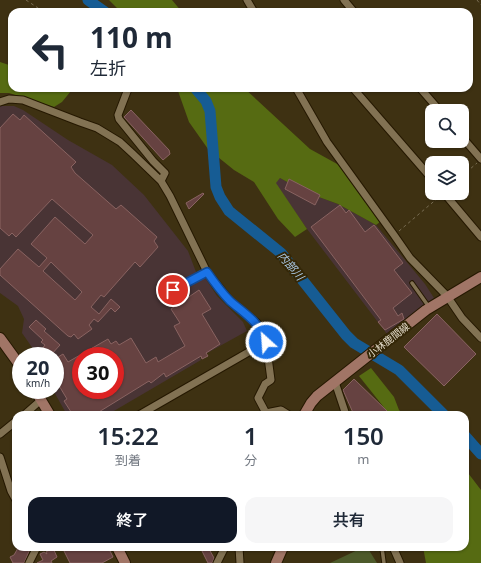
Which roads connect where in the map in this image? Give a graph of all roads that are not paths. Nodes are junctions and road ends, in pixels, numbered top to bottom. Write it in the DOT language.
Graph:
graph roads {
  1 [pos="344,0"];
  2 [pos="351,8"];
  3 [pos="127,92"];
  4 [pos="298,92"];
  5 [pos="356,92"];
  6 [pos="423,92"];
  7 [pos="0,102"];
  8 [pos="434,104"];
  9 [pos="469,145"];
  10 [pos="481,160"];
  11 [pos="425,171"];
  12 [pos="161,181"];
  13 [pos="449,200"];
  14 [pos="481,237"];
  15 [pos="207,272"];
  16 [pos="481,277"];
  17 [pos="412,283"];
  18 [pos="447,296"];
  19 [pos="162,297"];
  20 [pos="429,308"];
  21 [pos="0,338"];
  22 [pos="481,338"];
  23 [pos="266,342"];
  24 [pos="12,355"];
  25 [pos="335,382"];
  26 [pos="41,400"];
  27 [pos="29,411"];
  28 [pos="48,411"];
  29 [pos="150,411"];
  30 [pos="264,411"];
  31 [pos="306,411"];
  32 [pos="345,411"];
  33 [pos="12,424"];
  34 [pos="0,434"];
  35 [pos="0,457"];
  36 [pos="12,493"];
  37 [pos="35,551"];
  38 [pos="119,551"];
  39 [pos="223,551"];
  40 [pos="239,551"];
  41 [pos="281,551"];
  42 [pos="382,551"];
  43 [pos="395,551"];
  44 [pos="29,563"];
  45 [pos="125,563"];
  46 [pos="217,563"];
  47 [pos="240,563"];
  48 [pos="276,563"];
  49 [pos="384,563"];
  50 [pos="400,563"];
  1 -- 2 [label="street"];
  3 -- 12 [label="street"];
  4 -- 18 [label="street"];
  5 -- 11 [label="street"];
  6 -- 8 [label="street"];
  7 -- 12 [label="street"];
  9 -- 10 [label="street"];
  12 -- 15 [label="street"];
  13 -- 14 [label="street"];
  15 -- 19 [label="lane"];
  15 -- 23 [label="street"];
  16 -- 18 [label="main road, 小林鹿間線"];
  17 -- 20 [label="lane"];
  18 -- 20 [label="main road, 小林鹿間線"];
  18 -- 22 [label="street"];
  20 -- 25 [label="main road, 小林鹿間線"];
  21 -- 24 [label="main road"];
  23 -- 29 [label="street"];
  23 -- 30 [label="street"];
  25 -- 31 [label="main road, 小林鹿間線"];
  25 -- 32 [label="street"];
  26 -- 27 [label="street"];
  26 -- 28 [label="main road"];
  33 -- 34 [label="street"];
  35 -- 36 [label="street"];
  37 -- 44 [label="street"];
  38 -- 45 [label="main road"];
  39 -- 46 [label="street"];
  40 -- 47 [label="street"];
  41 -- 48 [label="main road"];
  42 -- 49 [label="lane"];
  43 -- 50 [label="street"];
}
